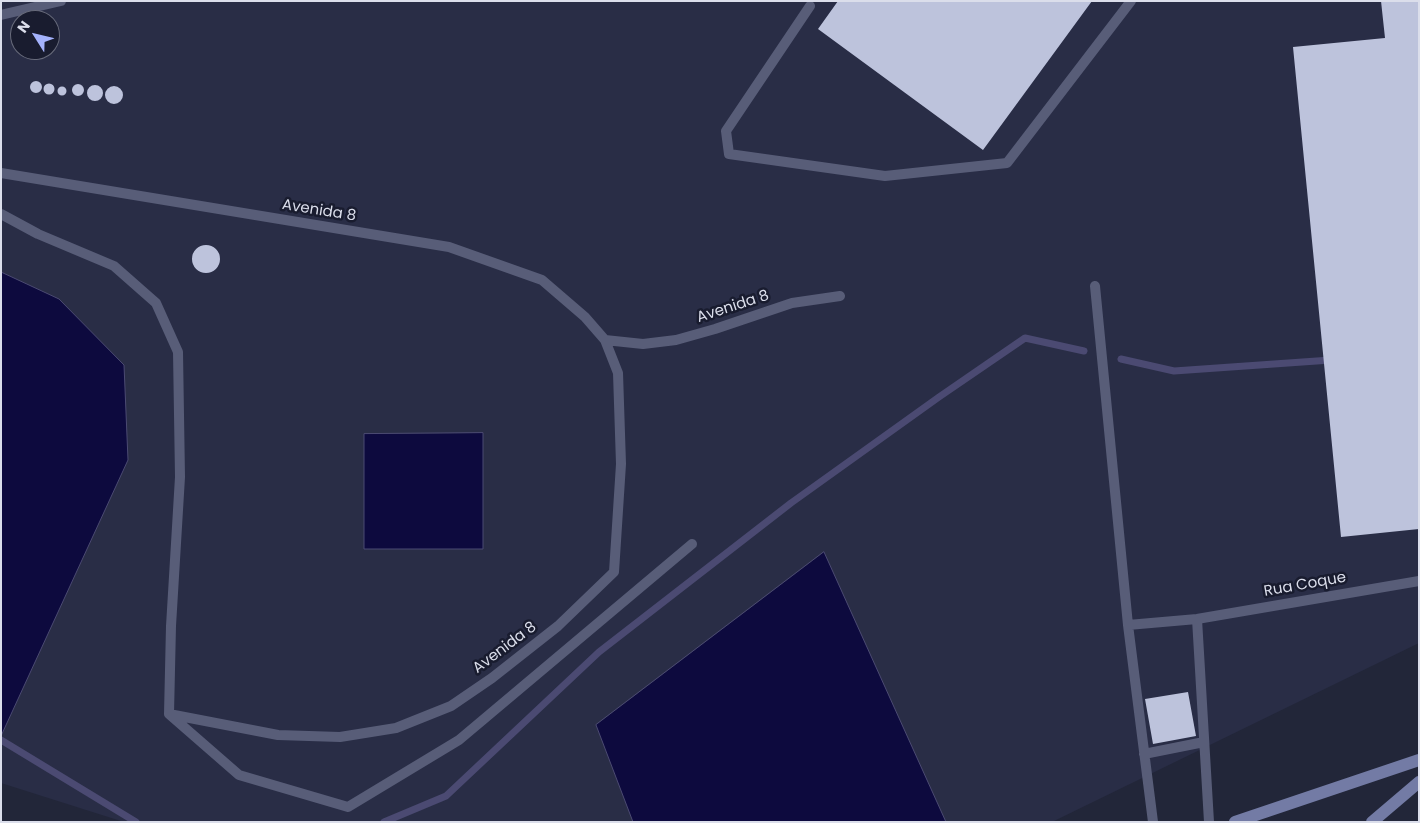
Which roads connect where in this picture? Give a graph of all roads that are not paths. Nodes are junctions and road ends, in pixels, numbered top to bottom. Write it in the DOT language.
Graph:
graph roads {
  1 [pos="61,1"];
  2 [pos="1131,1"];
  3 [pos="809,3"];
  4 [pos="1,15"];
  5 [pos="1,173"];
  6 [pos="1,214"];
  7 [pos="1095,286"];
  8 [pos="840,296"];
  9 [pos="605,340"];
  10 [pos="692,544"];
  11 [pos="1419,580"];
  12 [pos="1197,619"];
  13 [pos="1128,625"];
  14 [pos="169,714"];
  15 [pos="1204,742"];
  16 [pos="1144,754"];
  17 [pos="1419,760"];
  18 [pos="1419,782"];
  19 [pos="1153,822"];
  20 [pos="1209,822"];
  21 [pos="1235,822"];
  22 [pos="1372,822"];
  1 -- 4 [label="lane"];
  2 -- 3 [label="lane"];
  5 -- 9 [label="lane, Avenida 8"];
  6 -- 14 [label="lane"];
  7 -- 13 [label="lane"];
  8 -- 9 [label="lane, Avenida 8"];
  9 -- 14 [label="lane, Avenida 8"];
  10 -- 14 [label="lane"];
  11 -- 12 [label="lane, Rua Coque"];
  12 -- 13 [label="lane, Rua Coque"];
  12 -- 15 [label="lane"];
  13 -- 16 [label="lane"];
  15 -- 16 [label="lane"];
  15 -- 20 [label="lane"];
  16 -- 19 [label="lane"];
  17 -- 21 [label="main road"];
  18 -- 22 [label="main road"];
}
